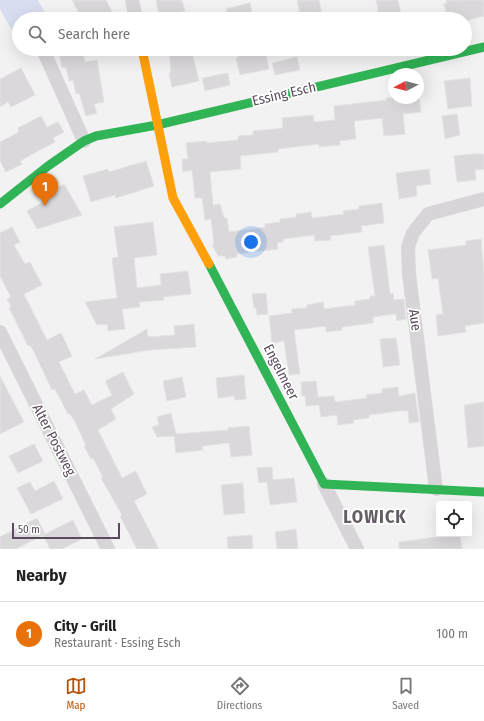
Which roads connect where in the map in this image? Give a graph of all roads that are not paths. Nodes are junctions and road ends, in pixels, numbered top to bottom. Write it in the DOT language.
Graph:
graph roads {
  1 [pos="132,0"];
  2 [pos="135,12"];
  3 [pos="484,47"];
  4 [pos="472,50"];
  5 [pos="46,56"];
  6 [pos="143,56"];
  7 [pos="446,56"];
  8 [pos="157,125"];
  9 [pos="84,141"];
  10 [pos="484,199"];
  11 [pos="0,204"];
  12 [pos="0,332"];
  13 [pos="324,484"];
  14 [pos="436,489"];
  15 [pos="484,492"];
  16 [pos="108,549"];
  17 [pos="357,549"];
  1 -- 2 [label="street"];
  3 -- 4 [label="street, Essing Esch"];
  5 -- 9 [label="street"];
  6 -- 8 [label="street, Engelmeer"];
  7 -- 8 [label="street, Essing Esch"];
  8 -- 9 [label="street, Essing Esch"];
  8 -- 13 [label="street, Engelmeer"];
  9 -- 11 [label="street, Essing Esch"];
  10 -- 14 [label="street, Aue"];
  12 -- 16 [label="street, Alter Postweg"];
  13 -- 14 [label="street"];
  13 -- 17 [label="street"];
  14 -- 15 [label="street"];
}
